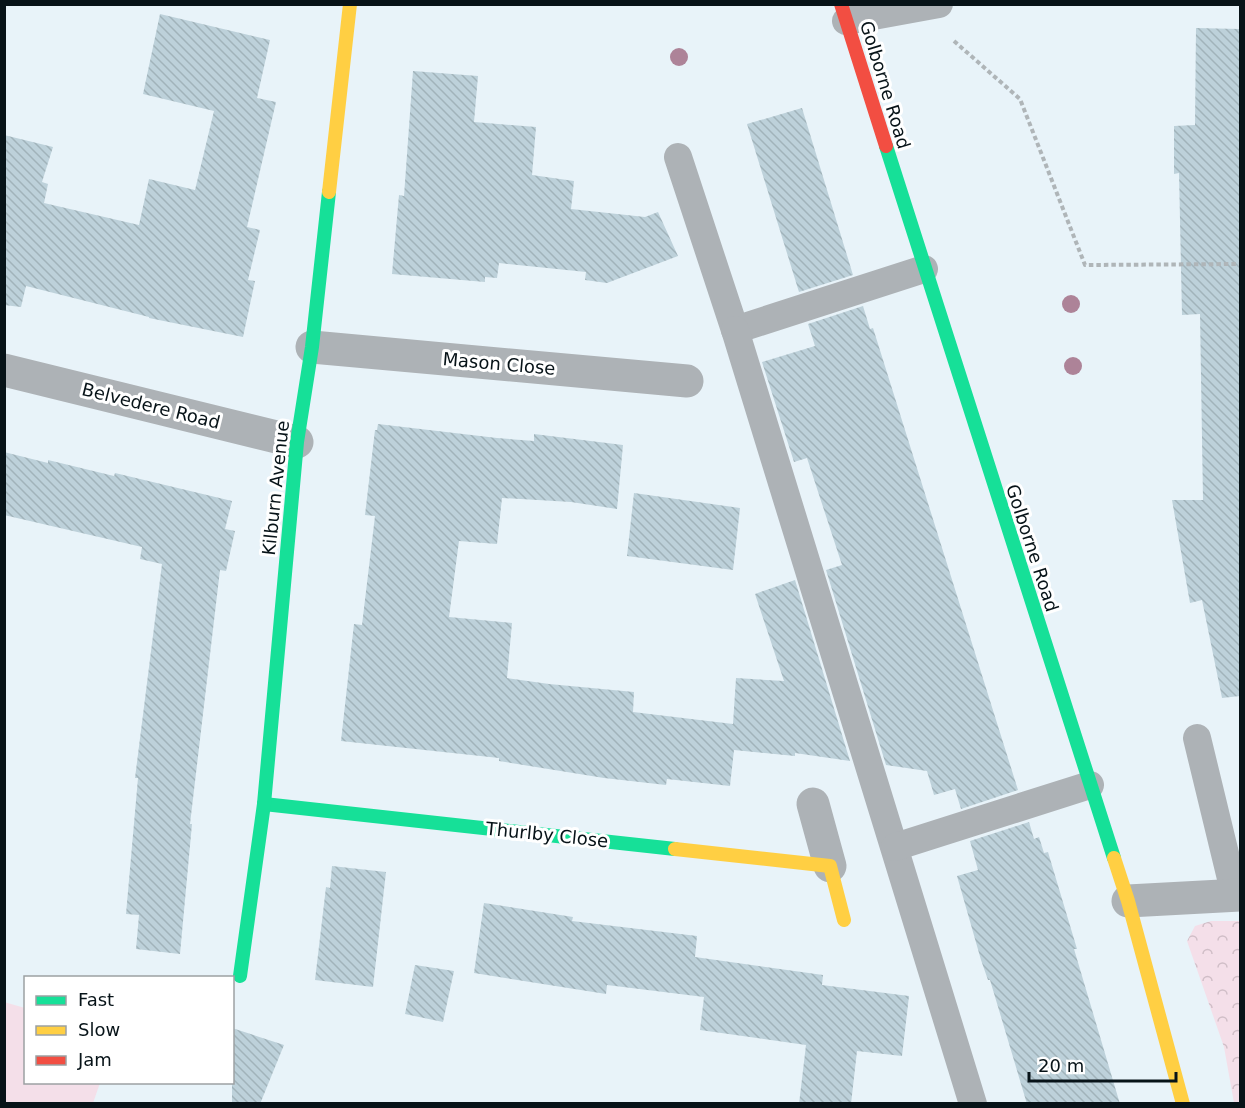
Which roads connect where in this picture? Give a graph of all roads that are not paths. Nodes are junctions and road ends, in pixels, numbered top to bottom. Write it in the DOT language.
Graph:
graph roads {
  1 [pos="350,4"];
  2 [pos="939,4"];
  3 [pos="844,13"];
  4 [pos="678,156"];
  5 [pos="924,269"];
  6 [pos="735,330"];
  7 [pos="312,347"];
  8 [pos="4,370"];
  9 [pos="687,381"];
  10 [pos="297,442"];
  11 [pos="1197,738"];
  12 [pos="1090,785"];
  13 [pos="264,804"];
  14 [pos="813,804"];
  15 [pos="895,847"];
  16 [pos="830,866"];
  17 [pos="1238,895"];
  18 [pos="1128,901"];
  19 [pos="844,920"];
  20 [pos="240,976"];
  21 [pos="973,1104"];
  22 [pos="1184,1104"];
  1 -- 7 [label="street, Kilburn Avenue"];
  2 -- 3 [label="lane"];
  3 -- 5 [label="street, Golborne Road"];
  4 -- 6 [label="lane"];
  5 -- 6 [label="lane"];
  5 -- 12 [label="street, Golborne Road"];
  6 -- 15 [label="lane"];
  7 -- 9 [label="street, Mason Close"];
  7 -- 10 [label="street, Kilburn Avenue"];
  8 -- 10 [label="street, Belvedere Road"];
  10 -- 13 [label="street, Kilburn Avenue"];
  11 -- 17 [label="lane"];
  12 -- 15 [label="lane"];
  12 -- 18 [label="street, Golborne Road"];
  13 -- 16 [label="street, Thurlby Close"];
  13 -- 20 [label="street, Kilburn Avenue"];
  14 -- 16 [label="street"];
  15 -- 21 [label="lane"];
  16 -- 19 [label="street"];
  17 -- 18 [label="street"];
  18 -- 22 [label="street, Golborne Road"];
}
